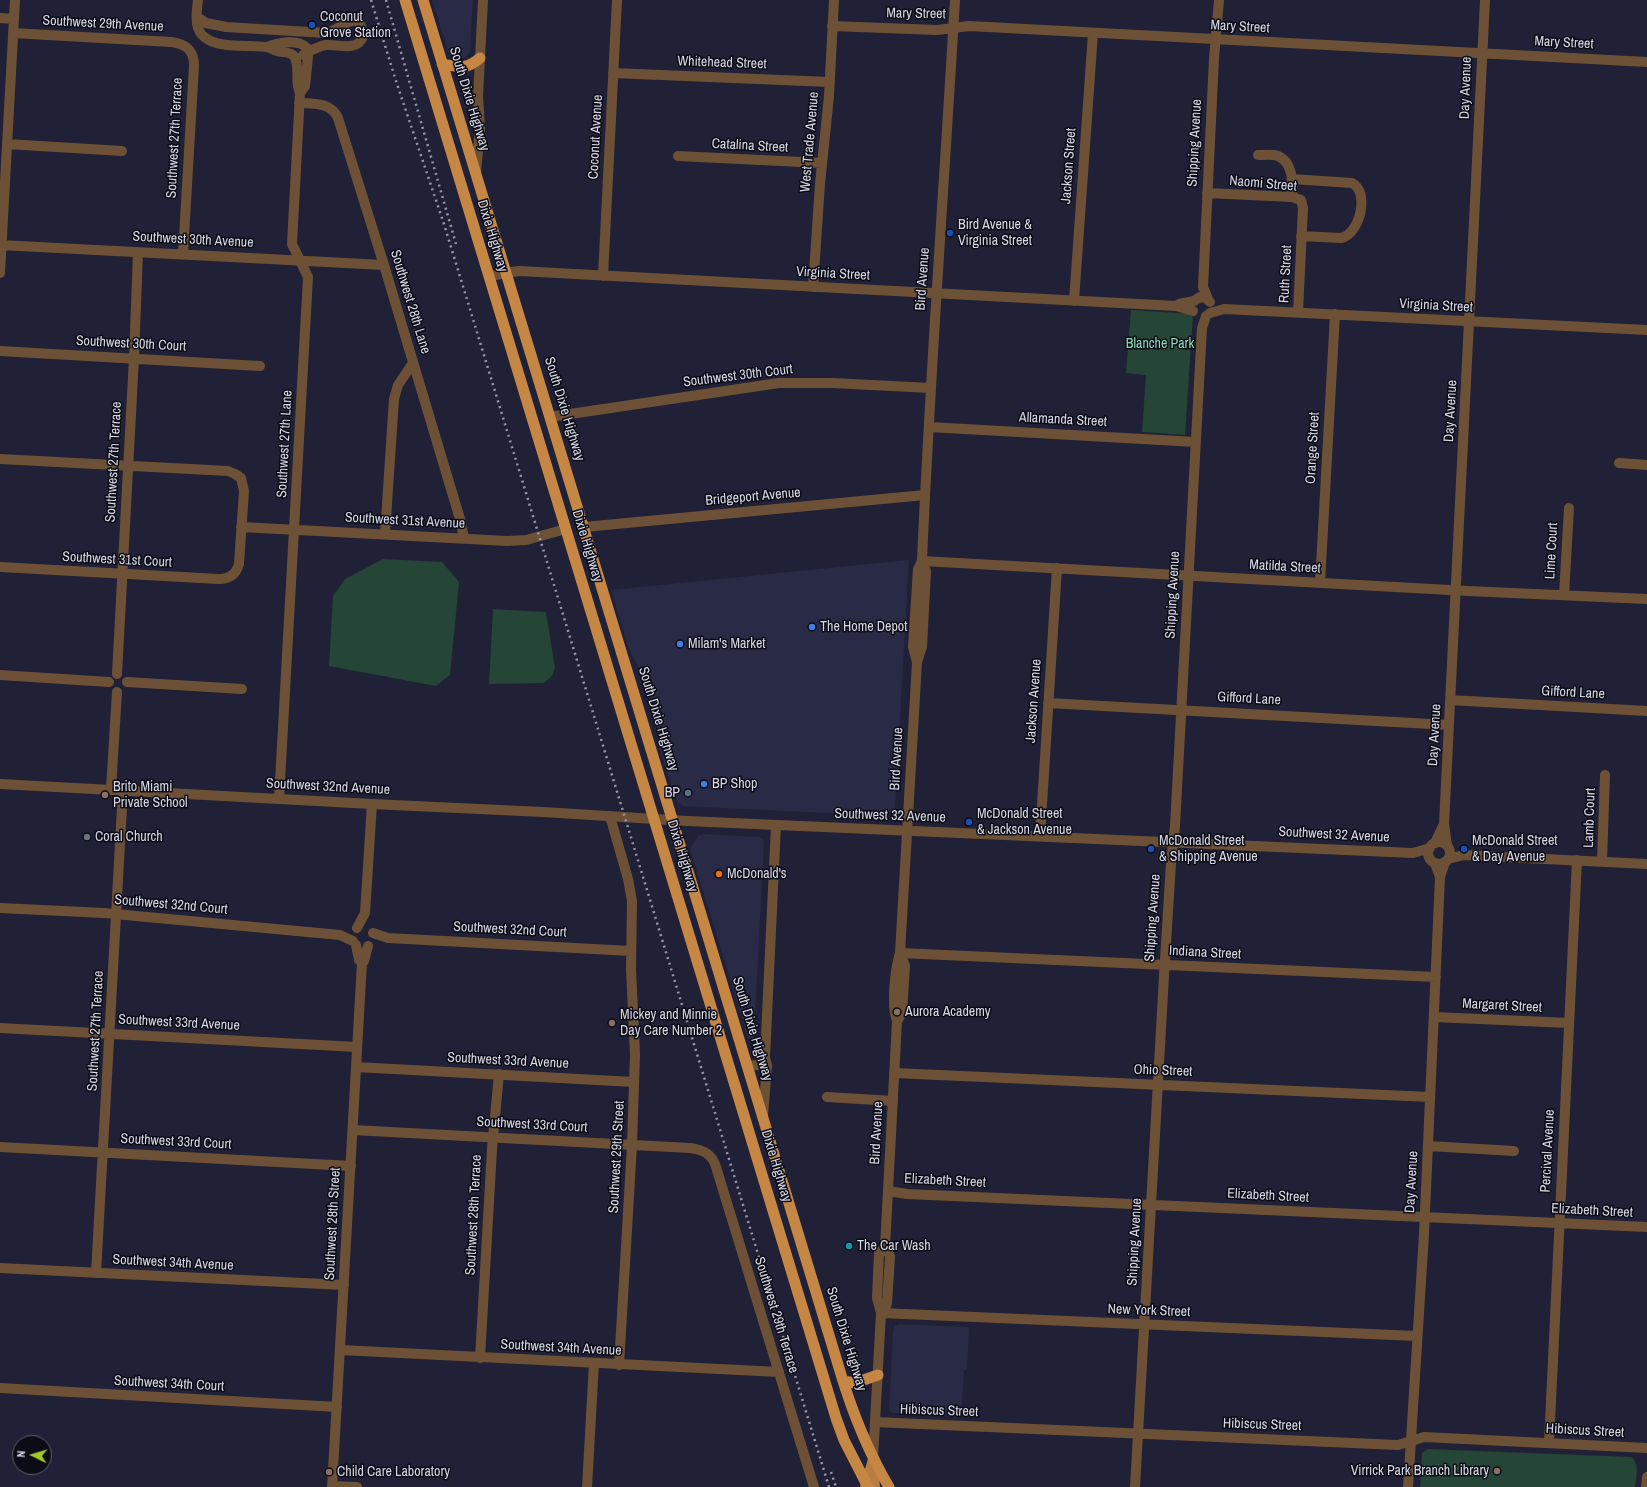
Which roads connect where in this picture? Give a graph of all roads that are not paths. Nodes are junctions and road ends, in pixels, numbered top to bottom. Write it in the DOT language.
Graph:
graph roads {
  1 [pos="14,0"];
  2 [pos="198,0"];
  3 [pos="405,0"];
  4 [pos="423,0"];
  5 [pos="483,0"];
  6 [pos="617,0"];
  7 [pos="834,0"];
  8 [pos="955,0"];
  9 [pos="1219,0"];
  10 [pos="1485,0"];
  11 [pos="197,17"];
  12 [pos="0,18"];
  13 [pos="14,19"];
  14 [pos="832,26"];
  15 [pos="953,28"];
  16 [pos="13,33"];
  17 [pos="1093,33"];
  18 [pos="1216,39"];
  19 [pos="267,47"];
  20 [pos="190,49"];
  21 [pos="308,52"];
  22 [pos="1482,53"];
  23 [pos="480,58"];
  24 [pos="296,59"];
  25 [pos="1647,62"];
  26 [pos="442,64"];
  27 [pos="614,73"];
  28 [pos="829,82"];
  29 [pos="5,90"];
  30 [pos="299,98"];
  31 [pos="7,144"];
  32 [pos="122,151"];
  33 [pos="1258,154"];
  34 [pos="678,156"];
  35 [pos="3,161"];
  36 [pos="822,163"];
  37 [pos="476,173"];
  38 [pos="1292,179"];
  39 [pos="1207,193"];
  40 [pos="1292,197"];
  41 [pos="1301,236"];
  42 [pos="1,245"];
  43 [pos="138,252"];
  44 [pos="183,254"];
  45 [pos="300,260"];
  46 [pos="384,265"];
  47 [pos="0,273"];
  48 [pos="506,273"];
  49 [pos="489,276"];
  50 [pos="603,276"];
  51 [pos="813,287"];
  52 [pos="937,294"];
  53 [pos="1074,301"];
  54 [pos="1202,307"];
  55 [pos="1298,312"];
  56 [pos="1335,314"];
  57 [pos="1469,321"];
  58 [pos="1647,330"];
  59 [pos="0,351"];
  60 [pos="134,358"];
  61 [pos="413,362"];
  62 [pos="260,366"];
  63 [pos="931,388"];
  64 [pos="550,417"];
  65 [pos="929,427"];
  66 [pos="1196,442"];
  67 [pos="0,459"];
  68 [pos="1619,464"];
  69 [pos="1647,465"];
  70 [pos="128,466"];
  71 [pos="925,495"];
  72 [pos="1569,508"];
  73 [pos="241,527"];
  74 [pos="584,527"];
  75 [pos="566,529"];
  76 [pos="294,530"];
  77 [pos="385,534"];
  78 [pos="464,538"];
  79 [pos="922,561"];
  80 [pos="0,568"];
  81 [pos="1058,568"];
  82 [pos="123,574"];
  83 [pos="1189,575"];
  84 [pos="1320,583"];
  85 [pos="1455,590"];
  86 [pos="1564,595"];
  87 [pos="1647,599"];
  88 [pos="117,674"];
  89 [pos="0,675"];
  90 [pos="109,682"];
  91 [pos="127,682"];
  92 [pos="242,690"];
  93 [pos="117,692"];
  94 [pos="1450,700"];
  95 [pos="1048,703"];
  96 [pos="1181,710"];
  97 [pos="1647,711"];
  98 [pos="1449,725"];
  99 [pos="1605,776"];
  100 [pos="0,784"];
  101 [pos="111,790"];
  102 [pos="123,790"];
  103 [pos="279,799"];
  104 [pos="372,804"];
  105 [pos="610,816"];
  106 [pos="655,819"];
  107 [pos="672,820"];
  108 [pos="1444,824"];
  109 [pos="776,825"];
  110 [pos="907,830"];
  111 [pos="1040,836"];
  112 [pos="1173,842"];
  113 [pos="1432,846"];
  114 [pos="1448,847"];
  115 [pos="1413,853"];
  116 [pos="1462,855"];
  117 [pos="1577,860"];
  118 [pos="1440,861"];
  119 [pos="1602,862"];
  120 [pos="1647,864"];
  121 [pos="0,908"];
  122 [pos="364,913"];
  123 [pos="116,914"];
  124 [pos="355,936"];
  125 [pos="371,938"];
  126 [pos="631,951"];
  127 [pos="900,953"];
  128 [pos="362,963"];
  129 [pos="1164,965"];
  130 [pos="1436,977"];
  131 [pos="1434,1016"];
  132 [pos="1569,1023"];
  133 [pos="0,1028"];
  134 [pos="110,1033"];
  135 [pos="357,1047"];
  136 [pos="765,1058"];
  137 [pos="748,1066"];
  138 [pos="356,1067"];
  139 [pos="894,1073"];
  140 [pos="499,1074"];
  141 [pos="634,1082"];
  142 [pos="1157,1084"];
  143 [pos="827,1097"];
  144 [pos="1430,1097"];
  145 [pos="893,1101"];
  146 [pos="763,1116"];
  147 [pos="353,1130"];
  148 [pos="493,1137"];
  149 [pos="632,1145"];
  150 [pos="1428,1146"];
  151 [pos="0,1147"];
  152 [pos="1514,1151"];
  153 [pos="103,1152"];
  154 [pos="708,1153"];
  155 [pos="351,1166"];
  156 [pos="888,1191"];
  157 [pos="1151,1205"];
  158 [pos="1424,1217"];
  159 [pos="1559,1224"];
  160 [pos="1647,1227"];
  161 [pos="0,1268"];
  162 [pos="96,1273"];
  163 [pos="344,1285"];
  164 [pos="881,1313"];
  165 [pos="1145,1324"];
  166 [pos="1417,1336"];
  167 [pos="341,1350"];
  168 [pos="480,1358"];
  169 [pos="594,1363"];
  170 [pos="619,1365"];
  171 [pos="779,1372"];
  172 [pos="878,1375"];
  173 [pos="843,1381"];
  174 [pos="0,1388"];
  175 [pos="337,1407"];
  176 [pos="875,1422"];
  177 [pos="1138,1434"];
  178 [pos="1411,1442"];
  179 [pos="1549,1443"];
  180 [pos="1647,1448"];
  181 [pos="873,1459"];
  182 [pos="1647,1477"];
  183 [pos="332,1486"];
  184 [pos="868,1486"];
  185 [pos="357,1487"];
  186 [pos="587,1487"];
  187 [pos="814,1487"];
  188 [pos="889,1487"];
  189 [pos="1135,1487"];
  190 [pos="1408,1487"];
  191 [pos="1646,1487"];
  1 -- 13 [label="street"];
  2 -- 11 [label="street"];
  3 -- 49 [label="highway, Dixie Highway"];
  4 -- 26 [label="highway, South Dixie Highway"];
  5 -- 23 [label="street"];
  6 -- 27 [label="street, Coconut Avenue"];
  7 -- 14 [label="street, West Trade Avenue"];
  8 -- 15 [label="street, Bird Avenue"];
  9 -- 18 [label="street, Shipping Avenue"];
  10 -- 22 [label="street, Day Avenue"];
  11 -- 19 [label="street"];
  11 -- 21 [label="street"];
  12 -- 13 [label="street"];
  13 -- 16 [label="street"];
  14 -- 15 [label="street, Mary Street"];
  14 -- 28 [label="street, West Trade Avenue"];
  15 -- 17 [label="street, Mary Street"];
  15 -- 52 [label="street, Bird Avenue"];
  16 -- 20 [label="street, Southwest 29th Avenue"];
  16 -- 29 [label="street"];
  17 -- 18 [label="street, Mary Street"];
  17 -- 53 [label="street, Jackson Street"];
  18 -- 22 [label="street, Mary Street"];
  18 -- 39 [label="street, Shipping Avenue"];
  19 -- 21 [label="street"];
  19 -- 24 [label="street"];
  20 -- 44 [label="street, Southwest 27th Terrace"];
  21 -- 24 [label="street"];
  21 -- 30 [label="street, Southwest 27th Lane"];
  22 -- 25 [label="street, Mary Street"];
  22 -- 57 [label="street, Day Avenue"];
  23 -- 26 [label="highway"];
  23 -- 37 [label="street"];
  24 -- 30 [label="street, Southwest 27th Lane"];
  26 -- 37 [label="highway, South Dixie Highway"];
  27 -- 28 [label="street, Whitehead Street"];
  27 -- 50 [label="street, Coconut Avenue"];
  28 -- 36 [label="street, West Trade Avenue"];
  29 -- 31 [label="street"];
  30 -- 45 [label="street, Southwest 27th Lane"];
  30 -- 46 [label="street, Southwest 28th Lane"];
  31 -- 32 [label="street"];
  31 -- 35 [label="street"];
  33 -- 38 [label="street"];
  34 -- 36 [label="street, Catalina Street"];
  35 -- 42 [label="street"];
  36 -- 51 [label="street, West Trade Avenue"];
  37 -- 48 [label="highway, South Dixie Highway"];
  38 -- 40 [label="street"];
  38 -- 41 [label="street"];
  39 -- 40 [label="street, Naomi Street"];
  39 -- 54 [label="street, Shipping Avenue"];
  40 -- 41 [label="street, Naomi Street"];
  41 -- 55 [label="street, Ruth Street"];
  42 -- 43 [label="street, Southwest 30th Avenue"];
  42 -- 47 [label="street"];
  43 -- 44 [label="street, Southwest 30th Avenue"];
  43 -- 60 [label="street, Southwest 27th Terrace"];
  44 -- 45 [label="street, Southwest 30th Avenue"];
  45 -- 46 [label="street, Southwest 30th Avenue"];
  45 -- 76 [label="street, Southwest 27th Lane"];
  46 -- 61 [label="street, Southwest 28th Lane"];
  48 -- 49 [label="street, Virginia Street"];
  48 -- 50 [label="street, Virginia Street"];
  48 -- 64 [label="highway, South Dixie Highway"];
  49 -- 75 [label="highway, Dixie Highway"];
  50 -- 51 [label="street, Virginia Street"];
  51 -- 52 [label="street, Virginia Street"];
  52 -- 53 [label="street, Virginia Street"];
  52 -- 63 [label="street, Bird Avenue"];
  53 -- 54 [label="street, Virginia Street"];
  54 -- 55 [label="street, Virginia Street"];
  54 -- 66 [label="street, Shipping Avenue"];
  55 -- 56 [label="street, Virginia Street"];
  56 -- 57 [label="street, Virginia Street"];
  56 -- 84 [label="street, Orange Street"];
  57 -- 58 [label="street, Virginia Street"];
  57 -- 85 [label="street, Day Avenue"];
  59 -- 60 [label="street, Southwest 30th Court"];
  60 -- 62 [label="street, Southwest 30th Court"];
  60 -- 70 [label="street, Southwest 27th Terrace"];
  61 -- 77 [label="street"];
  61 -- 78 [label="street, Southwest 28th Lane"];
  63 -- 64 [label="street, Southwest 30th Court"];
  63 -- 65 [label="street, Bird Avenue"];
  64 -- 74 [label="highway, South Dixie Highway"];
  65 -- 66 [label="street, Allamanda Street"];
  65 -- 71 [label="street, Bird Avenue"];
  66 -- 83 [label="street, Shipping Avenue"];
  67 -- 70 [label="street"];
  68 -- 69 [label="street"];
  70 -- 73 [label="street"];
  70 -- 82 [label="street, Southwest 27th Terrace"];
  71 -- 74 [label="street, Bridgeport Avenue"];
  71 -- 79 [label="street, Bird Avenue"];
  72 -- 86 [label="street, Lime Court"];
  73 -- 76 [label="street, Southwest 31st Avenue"];
  73 -- 82 [label="street, Southwest 31st Court"];
  74 -- 107 [label="highway, South Dixie Highway"];
  75 -- 78 [label="street, Southwest 31st Avenue"];
  75 -- 106 [label="highway, Dixie Highway"];
  76 -- 77 [label="street, Southwest 31st Avenue"];
  76 -- 103 [label="street, Southwest 27th Lane"];
  77 -- 78 [label="street, Southwest 31st Avenue"];
  79 -- 81 [label="street, Matilda Street"];
  79 -- 110 [label="street, Bird Avenue"];
  80 -- 82 [label="street, Southwest 31st Court"];
  81 -- 83 [label="street, Matilda Street"];
  81 -- 95 [label="street, Jackson Avenue"];
  82 -- 88 [label="street, Southwest 27th Terrace"];
  83 -- 84 [label="street, Matilda Street"];
  83 -- 96 [label="street, Shipping Avenue"];
  84 -- 85 [label="street, Matilda Street"];
  85 -- 86 [label="street, Matilda Street"];
  85 -- 94 [label="street, Day Avenue"];
  86 -- 87 [label="street, Matilda Street"];
  88 -- 90 [label="street"];
  88 -- 91 [label="street"];
  89 -- 90 [label="street"];
  90 -- 93 [label="street"];
  91 -- 92 [label="street"];
  91 -- 93 [label="street"];
  93 -- 101 [label="street"];
  94 -- 97 [label="street, Gifford Lane"];
  94 -- 98 [label="street, Day Avenue"];
  95 -- 96 [label="street, Gifford Lane"];
  95 -- 111 [label="street, Jackson Avenue"];
  96 -- 98 [label="street, Gifford Lane"];
  96 -- 112 [label="street, Shipping Avenue"];
  98 -- 108 [label="street, Day Avenue"];
  99 -- 119 [label="street, Lamb Court"];
  100 -- 101 [label="street, Southwest 32nd Avenue"];
  101 -- 102 [label="street, Southwest 32nd Avenue"];
  102 -- 103 [label="street, Southwest 32nd Avenue"];
  102 -- 123 [label="street, Southwest 27th Terrace"];
  103 -- 104 [label="street, Southwest 32nd Avenue"];
  104 -- 105 [label="street, Southwest 32nd Avenue"];
  104 -- 122 [label="street"];
  105 -- 106 [label="street, Southwest 32nd Avenue"];
  105 -- 126 [label="street"];
  106 -- 107 [label="street, Southwest 32 Avenue"];
  106 -- 184 [label="highway, Dixie Highway"];
  107 -- 109 [label="street, Southwest 32 Avenue"];
  107 -- 137 [label="highway, South Dixie Highway"];
  108 -- 113 [label="street, Day Avenue"];
  108 -- 114 [label="street, Day Avenue"];
  109 -- 110 [label="street, Southwest 32 Avenue"];
  109 -- 136 [label="street"];
  110 -- 111 [label="street, Southwest 32 Avenue"];
  110 -- 127 [label="street, Bird Avenue"];
  111 -- 112 [label="street, Southwest 32 Avenue"];
  112 -- 115 [label="street, Southwest 32 Avenue"];
  112 -- 129 [label="street, Shipping Avenue"];
  113 -- 114 [label="street"];
  113 -- 115 [label="street, Southwest 32 Avenue"];
  113 -- 118 [label="street"];
  114 -- 116 [label="street"];
  114 -- 118 [label="street"];
  115 -- 118 [label="street, Southwest 32 Avenue"];
  116 -- 117 [label="street"];
  116 -- 118 [label="street"];
  117 -- 119 [label="street"];
  117 -- 132 [label="street, Percival Avenue"];
  118 -- 130 [label="street, Day Avenue"];
  119 -- 120 [label="street"];
  121 -- 123 [label="street, Southwest 32nd Court"];
  122 -- 124 [label="street"];
  122 -- 125 [label="street"];
  123 -- 124 [label="street, Southwest 32nd Court"];
  123 -- 134 [label="street, Southwest 27th Terrace"];
  124 -- 125 [label="street"];
  124 -- 125 [label="street"];
  124 -- 128 [label="street, Southwest 28th Street"];
  125 -- 126 [label="street, Southwest 32nd Court"];
  125 -- 128 [label="street, Southwest 28th Street"];
  126 -- 141 [label="street, Southwest 29th Street"];
  127 -- 129 [label="street, Indiana Street"];
  127 -- 139 [label="street, Bird Avenue"];
  128 -- 135 [label="street, Southwest 28th Street"];
  129 -- 130 [label="street, Indiana Street"];
  129 -- 142 [label="street, Shipping Avenue"];
  130 -- 131 [label="street, Day Avenue"];
  131 -- 132 [label="street, Margaret Street"];
  131 -- 144 [label="street, Day Avenue"];
  132 -- 159 [label="street, Percival Avenue"];
  133 -- 134 [label="street, Southwest 33rd Avenue"];
  134 -- 135 [label="street, Southwest 33rd Avenue"];
  134 -- 153 [label="street, Southwest 27th Terrace"];
  135 -- 138 [label="street, Southwest 28th Street"];
  136 -- 137 [label="street"];
  136 -- 146 [label="street"];
  137 -- 146 [label="highway, South Dixie Highway"];
  138 -- 140 [label="street, Southwest 33rd Avenue"];
  138 -- 147 [label="street, Southwest 28th Street"];
  139 -- 142 [label="street, Ohio Street"];
  139 -- 145 [label="street, Bird Avenue"];
  140 -- 141 [label="street, Southwest 33rd Avenue"];
  140 -- 148 [label="street, Southwest 28th Terrace"];
  141 -- 149 [label="street, Southwest 29th Street"];
  142 -- 144 [label="street, Ohio Street"];
  142 -- 157 [label="street, Shipping Avenue"];
  143 -- 145 [label="street"];
  144 -- 150 [label="street, Day Avenue"];
  145 -- 156 [label="street, Bird Avenue"];
  146 -- 173 [label="highway, South Dixie Highway"];
  147 -- 148 [label="street, Southwest 33rd Court"];
  147 -- 155 [label="street, Southwest 28th Street"];
  148 -- 149 [label="street, Southwest 33rd Court"];
  148 -- 168 [label="street, Southwest 28th Terrace"];
  149 -- 154 [label="street, Southwest 33rd Court"];
  149 -- 170 [label="street, Southwest 29th Street"];
  150 -- 152 [label="street"];
  150 -- 158 [label="street, Day Avenue"];
  151 -- 153 [label="street, Southwest 33rd Court"];
  153 -- 155 [label="street, Southwest 33rd Court"];
  153 -- 162 [label="street, Southwest 27th Terrace"];
  154 -- 171 [label="street, Southwest 29th Terrace"];
  155 -- 163 [label="street, Southwest 28th Street"];
  156 -- 157 [label="street, Elizabeth Street"];
  156 -- 164 [label="street, Bird Avenue"];
  157 -- 158 [label="street, Elizabeth Street"];
  157 -- 165 [label="street, Shipping Avenue"];
  158 -- 159 [label="street, Elizabeth Street"];
  158 -- 166 [label="street, Day Avenue"];
  159 -- 160 [label="street, Elizabeth Street"];
  159 -- 179 [label="street, Percival Avenue"];
  161 -- 162 [label="street, Southwest 34th Avenue"];
  162 -- 163 [label="street, Southwest 34th Avenue"];
  163 -- 167 [label="street, Southwest 28th Street"];
  164 -- 165 [label="street, New York Street"];
  164 -- 172 [label="street, Bird Avenue"];
  165 -- 166 [label="street, New York Street"];
  165 -- 177 [label="street, Shipping Avenue"];
  166 -- 178 [label="street, Day Avenue"];
  167 -- 168 [label="street, Southwest 34th Avenue"];
  167 -- 175 [label="street, Southwest 28th Street"];
  168 -- 169 [label="street, Southwest 34th Avenue"];
  169 -- 170 [label="street, Southwest 34th Avenue"];
  169 -- 186 [label="street"];
  170 -- 171 [label="street, Southwest 34th Avenue"];
  171 -- 187 [label="street, Southwest 29th Terrace"];
  172 -- 173 [label="highway"];
  172 -- 176 [label="street, Bird Avenue"];
  173 -- 181 [label="highway, South Dixie Highway"];
  174 -- 175 [label="street, Southwest 34th Court"];
  175 -- 183 [label="street, Southwest 28th Street"];
  176 -- 177 [label="street, Hibiscus Street"];
  176 -- 181 [label="street, Bird Avenue"];
  177 -- 178 [label="street, Hibiscus Street"];
  177 -- 189 [label="street, Shipping Avenue"];
  178 -- 179 [label="street, Hibiscus Street"];
  178 -- 190 [label="street, Day Avenue"];
  179 -- 180 [label="street, Hibiscus Street"];
  181 -- 184 [label="main road"];
  181 -- 188 [label="highway, South Dixie Highway"];
  182 -- 191 [label="street"];
  183 -- 185 [label="street"];
}
